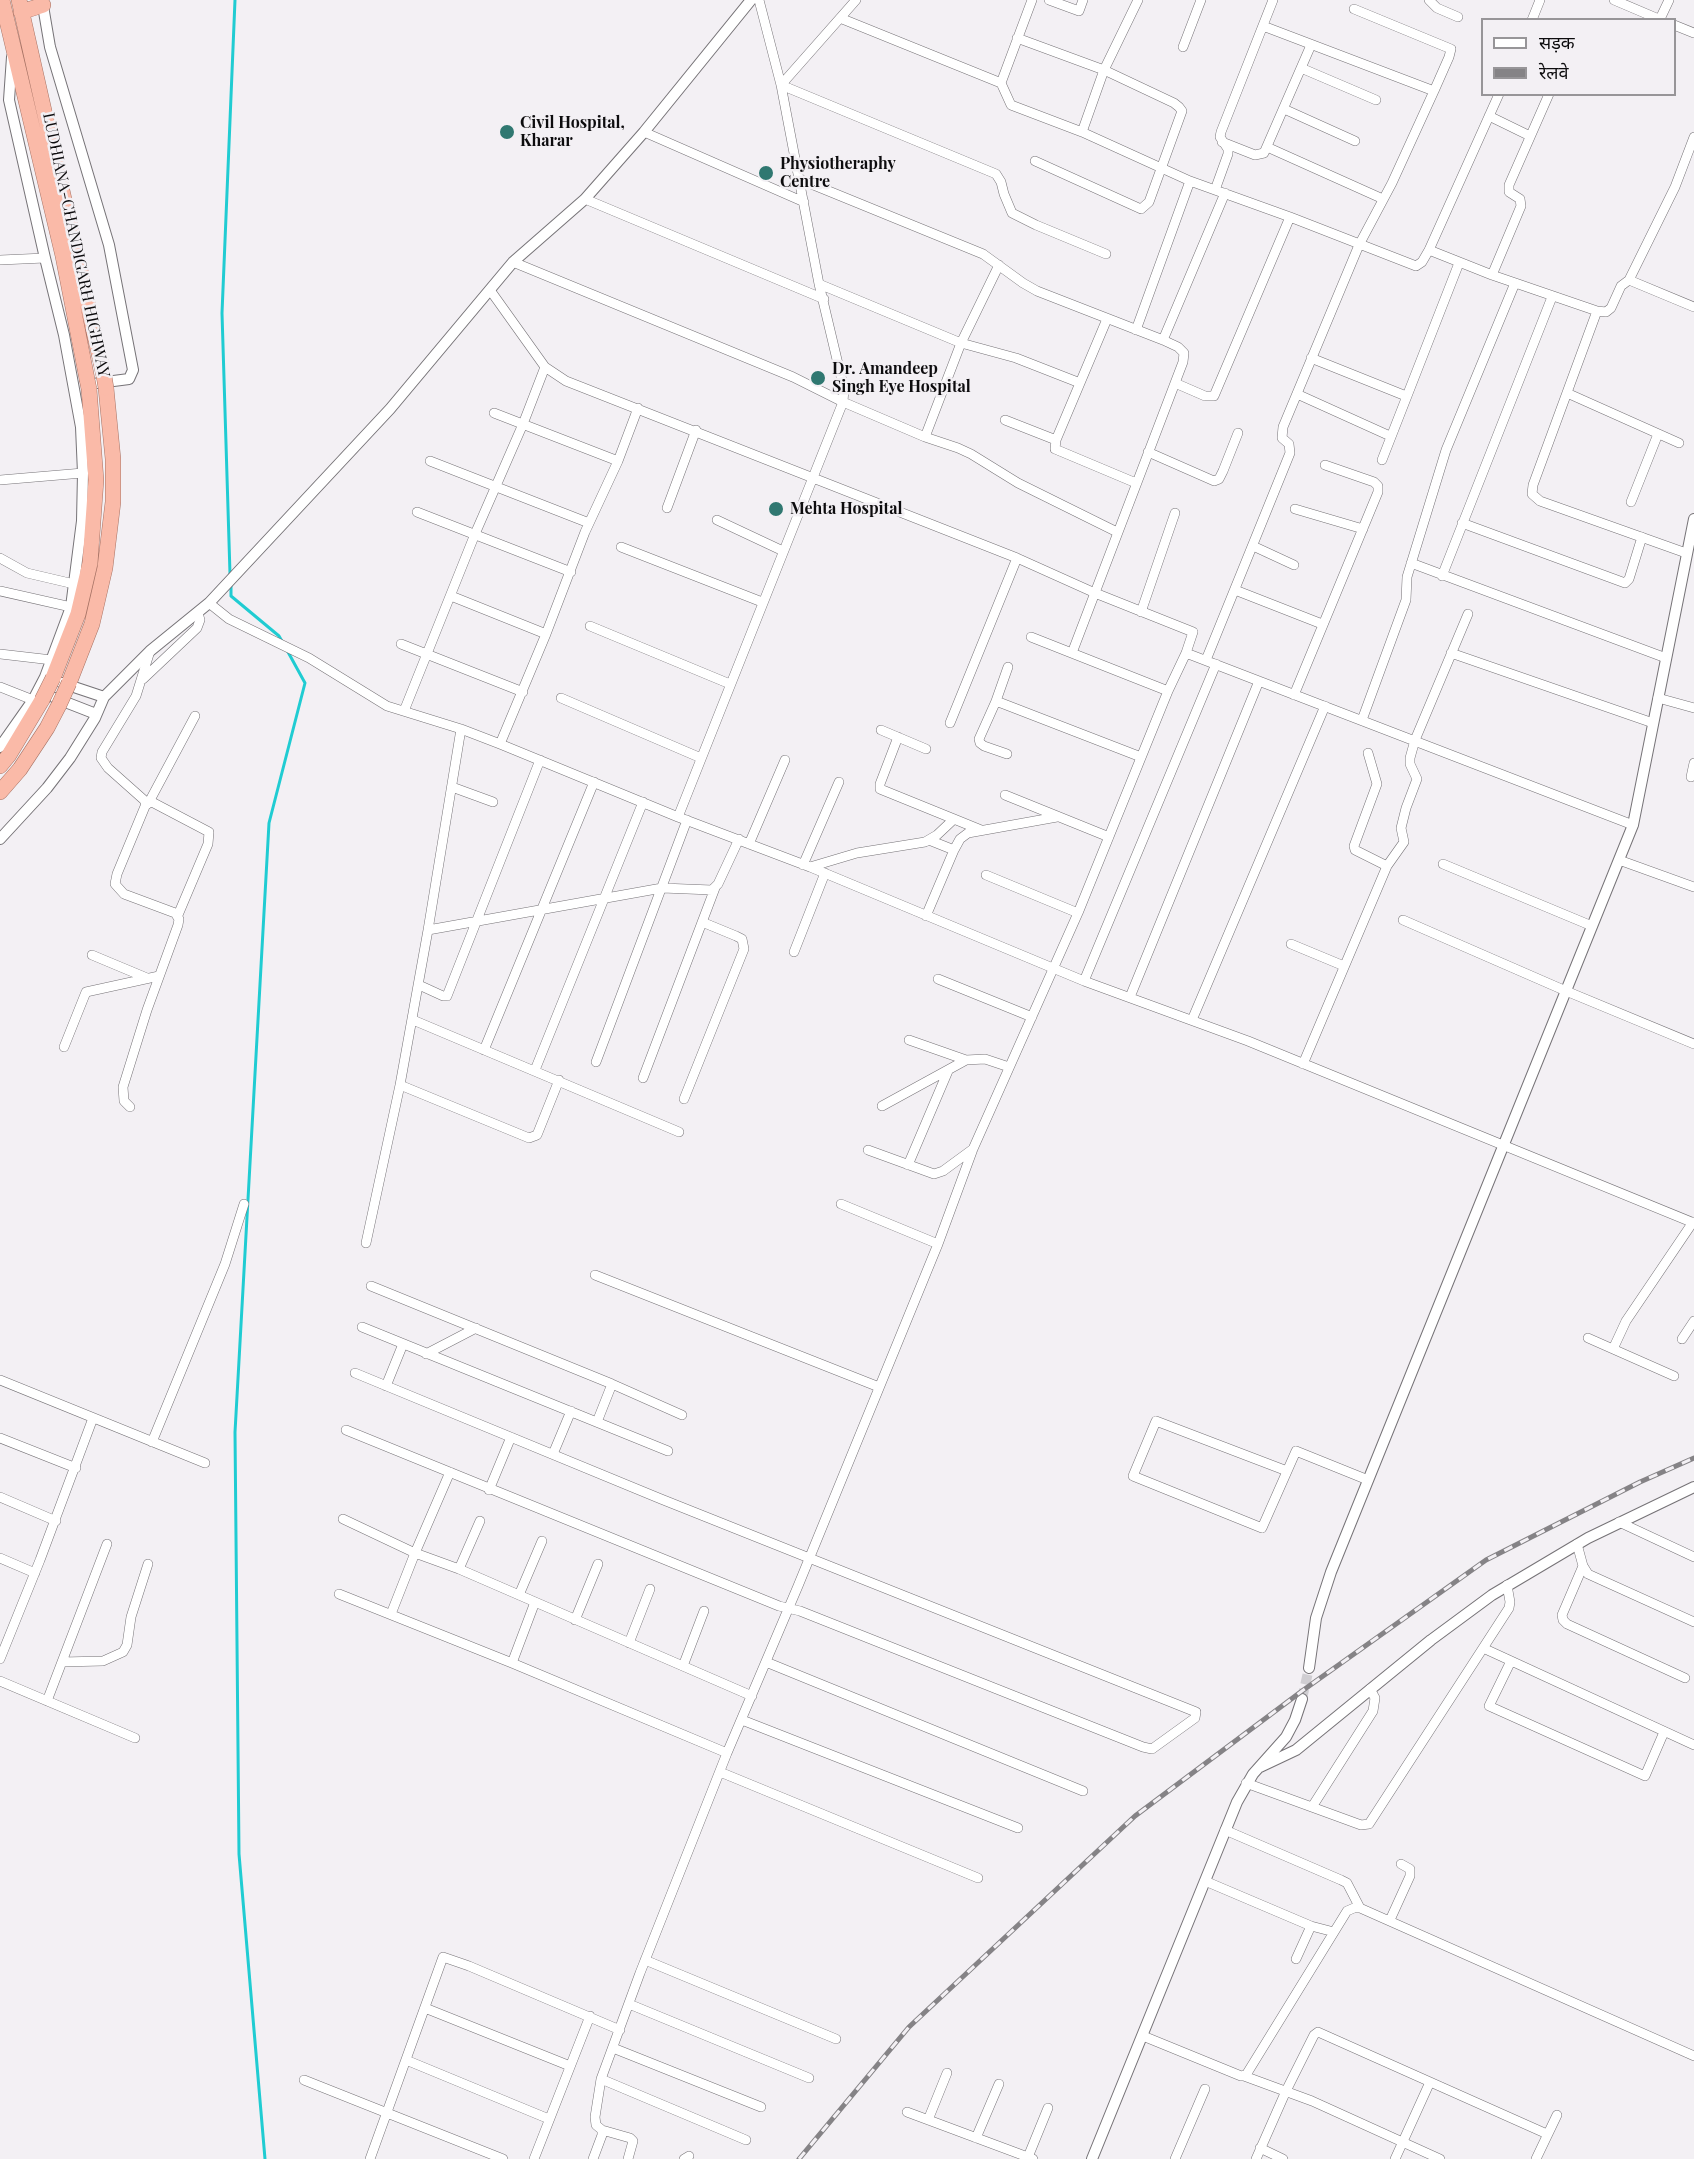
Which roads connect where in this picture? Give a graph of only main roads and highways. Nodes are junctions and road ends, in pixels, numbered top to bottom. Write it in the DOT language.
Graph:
graph roads {
  1 [pos="2,0"];
  2 [pos="42,3"];
  3 [pos="20,6"];
  4 [pos="0,766"];
  5 [pos="0,792"];
  1 -- 4 [label="highway, LUDHIANA-CHANDIGARH HIGHWAY, bridge"];
  2 -- 3 [label="highway"];
  3 -- 5 [label="highway, bridge"];
}
